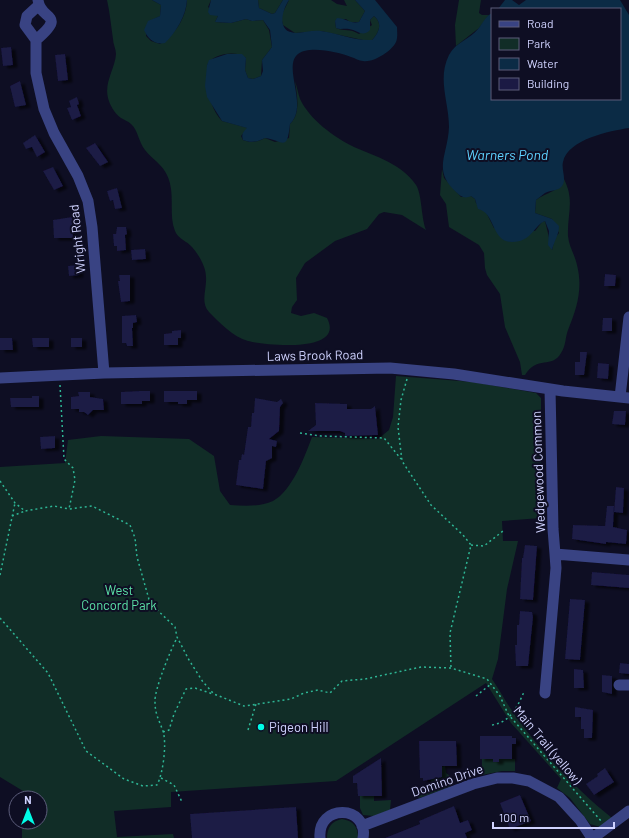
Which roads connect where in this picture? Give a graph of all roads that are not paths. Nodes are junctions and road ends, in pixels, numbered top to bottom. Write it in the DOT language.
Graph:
graph roads {
  1 [pos="39,2"];
  2 [pos="36,40"];
  3 [pos="629,317"];
  4 [pos="104,373"];
  5 [pos="0,378"];
  6 [pos="550,389"];
  7 [pos="625,398"];
  8 [pos="555,554"];
  9 [pos="629,560"];
  10 [pos="545,693"];
  11 [pos="629,811"];
  12 [pos="362,826"];
  13 [pos="320,838"];
  14 [pos="362,838"];
  15 [pos="593,838"];
  1 -- 2 [label="street"];
  1 -- 2 [label="street"];
  2 -- 4 [label="street, Wright Road"];
  3 -- 7 [label="street"];
  4 -- 5 [label="street, Laws Brook Road"];
  4 -- 6 [label="street, Laws Brook Road"];
  6 -- 7 [label="street, Laws Brook Road"];
  6 -- 8 [label="street, Wedgewood Common"];
  8 -- 9 [label="street"];
  8 -- 10 [label="street, Wedgewood Common"];
  11 -- 15 [label="street"];
  12 -- 13 [label="street"];
  12 -- 14 [label="street"];
  12 -- 15 [label="street, Domino Drive"];
}
